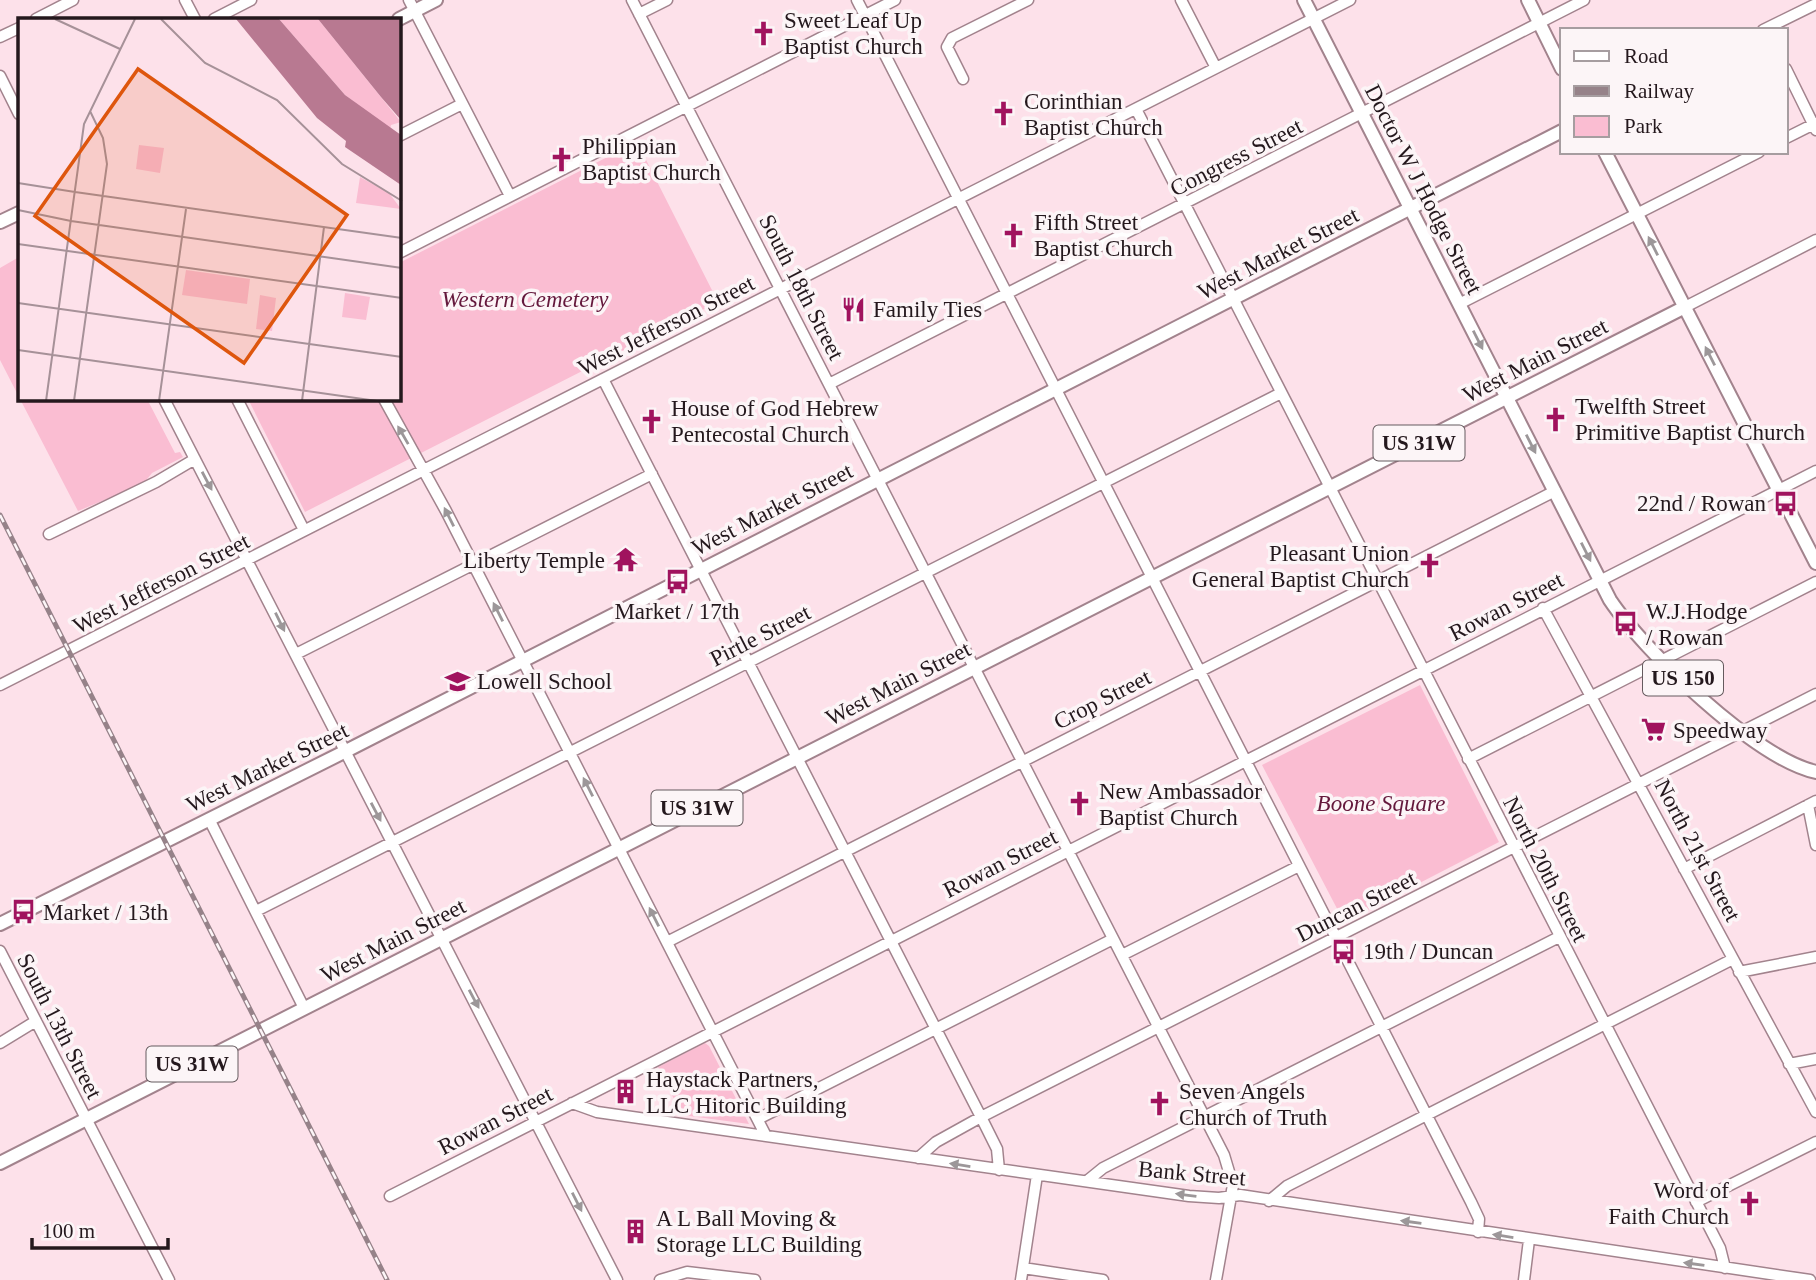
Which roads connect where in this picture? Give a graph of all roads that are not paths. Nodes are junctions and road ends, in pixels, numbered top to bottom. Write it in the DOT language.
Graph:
graph roads {
  1 [pos="74,0"];
  2 [pos="185,0"];
  3 [pos="251,0"];
  4 [pos="436,0"];
  5 [pos="632,0"];
  6 [pos="667,0"];
  7 [pos="857,0"];
  8 [pos="895,0"];
  9 [pos="1028,0"];
  10 [pos="1181,0"];
  11 [pos="1304,0"];
  12 [pos="1350,0"];
  13 [pos="1528,0"];
  14 [pos="1584,0"];
  15 [pos="1816,4"];
  16 [pos="412,6"];
  17 [pos="639,14"];
  18 [pos="865,15"];
  19 [pos="38,18"];
  20 [pos="194,18"];
  21 [pos="216,18"];
  22 [pos="1314,19"];
  23 [pos="1540,23"];
  24 [pos="18,28"];
  25 [pos="1767,28"];
  26 [pos="0,37"];
  27 [pos="1560,65"];
  28 [pos="1216,68"];
  29 [pos="1788,73"];
  30 [pos="0,76"];
  31 [pos="963,79"];
  32 [pos="462,104"];
  33 [pos="688,106"];
  34 [pos="1136,109"];
  35 [pos="18,112"];
  36 [pos="1362,114"];
  37 [pos="1815,126"];
  38 [pos="1560,132"];
  39 [pos="401,135"];
  40 [pos="1788,137"];
  41 [pos="1606,154"];
  42 [pos="1755,154"];
  43 [pos="510,196"];
  44 [pos="959,200"];
  45 [pos="1185,204"];
  46 [pos="1411,208"];
  47 [pos="18,213"];
  48 [pos="1637,214"];
  49 [pos="0,222"];
  50 [pos="1816,240"];
  51 [pos="401,252"];
  52 [pos="781,289"];
  53 [pos="1007,294"];
  54 [pos="1234,299"];
  55 [pos="1459,304"];
  56 [pos="1685,307"];
  57 [pos="603,379"];
  58 [pos="829,384"];
  59 [pos="1055,389"];
  60 [pos="1281,393"];
  61 [pos="1508,398"];
  62 [pos="165,401"];
  63 [pos="238,401"];
  64 [pos="385,401"];
  65 [pos="195,459"];
  66 [pos="423,470"];
  67 [pos="1816,471"];
  68 [pos="652,474"];
  69 [pos="878,480"];
  70 [pos="1103,483"];
  71 [pos="1330,488"];
  72 [pos="1779,490"];
  73 [pos="1555,491"];
  74 [pos="304,530"];
  75 [pos="49,534"];
  76 [pos="250,561"];
  77 [pos="1816,563"];
  78 [pos="474,564"];
  79 [pos="700,569"];
  80 [pos="926,573"];
  81 [pos="1151,578"];
  82 [pos="1600,580"];
  83 [pos="1378,581"];
  84 [pos="1816,582"];
  85 [pos="1543,608"];
  86 [pos="296,654"];
  87 [pos="523,660"];
  88 [pos="1663,660"];
  89 [pos="748,663"];
  90 [pos="974,668"];
  91 [pos="1422,670"];
  92 [pos="1200,672"];
  93 [pos="0,685"];
  94 [pos="1816,694"];
  95 [pos="1591,697"];
  96 [pos="1741,732"];
  97 [pos="344,752"];
  98 [pos="570,752"];
  99 [pos="797,757"];
  100 [pos="1468,759"];
  101 [pos="1245,761"];
  102 [pos="1023,762"];
  103 [pos="1816,772"];
  104 [pos="1639,785"];
  105 [pos="1812,803"];
  106 [pos="209,819"];
  107 [pos="392,843"];
  108 [pos="1816,845"];
  109 [pos="619,847"];
  110 [pos="1513,848"];
  111 [pos="1068,850"];
  112 [pos="845,851"];
  113 [pos="1299,866"];
  114 [pos="1684,869"];
  115 [pos="256,911"];
  116 [pos="0,924"];
  117 [pos="1559,937"];
  118 [pos="1336,938"];
  119 [pos="1113,939"];
  120 [pos="441,940"];
  121 [pos="890,940"];
  122 [pos="667,942"];
  123 [pos="0,950"];
  124 [pos="1122,955"];
  125 [pos="1816,957"];
  126 [pos="1733,959"];
  127 [pos="1739,972"];
  128 [pos="304,1008"];
  129 [pos="36,1021"];
  130 [pos="1605,1024"];
  131 [pos="1159,1027"];
  132 [pos="1382,1027"];
  133 [pos="936,1029"];
  134 [pos="714,1030"];
  135 [pos="0,1043"];
  136 [pos="1816,1059"];
  137 [pos="1789,1064"];
  138 [pos="572,1103"];
  139 [pos="1816,1112"];
  140 [pos="1204,1116"];
  141 [pos="1426,1116"];
  142 [pos="981,1118"];
  143 [pos="86,1119"];
  144 [pos="758,1119"];
  145 [pos="535,1121"];
  146 [pos="765,1134"];
  147 [pos="1816,1142"];
  148 [pos="918,1158"];
  149 [pos="0,1163"];
  150 [pos="999,1170"];
  151 [pos="1037,1175"];
  152 [pos="1087,1181"];
  153 [pos="390,1196"];
  154 [pos="1230,1197"];
  155 [pos="1269,1201"];
  156 [pos="1696,1202"];
  157 [pos="1478,1232"];
  158 [pos="1529,1240"];
  159 [pos="1023,1268"];
  160 [pos="1726,1268"];
  161 [pos="1743,1276"];
  162 [pos="169,1280"];
  163 [pos="617,1280"];
  164 [pos="660,1280"];
  165 [pos="755,1280"];
  166 [pos="1021,1280"];
  167 [pos="1103,1280"];
  168 [pos="1216,1280"];
  169 [pos="1524,1280"];
  170 [pos="1810,1280"];
  1 -- 19 [label="street"];
  2 -- 20 [label="street"];
  3 -- 21 [label="street"];
  4 -- 16 [label="main road"];
  5 -- 17 [label="street, South 18th Street"];
  6 -- 17 [label="street"];
  7 -- 18 [label="street"];
  8 -- 18 [label="street"];
  9 -- 31 [label="street"];
  10 -- 28 [label="street"];
  11 -- 22 [label="main road, Doctor W J Hodge Street"];
  12 -- 22 [label="street, West Jefferson Street"];
  13 -- 23 [label="main road"];
  14 -- 23 [label="street, Congress Street"];
  15 -- 25 [label="street"];
  16 -- 32 [label="street"];
  17 -- 33 [label="street, South 18th Street"];
  18 -- 33 [label="street"];
  18 -- 44 [label="street"];
  22 -- 28 [label="street, West Jefferson Street"];
  22 -- 36 [label="main road, Doctor W J Hodge Street"];
  23 -- 27 [label="main road"];
  23 -- 36 [label="street, Congress Street"];
  24 -- 26 [label="street"];
  28 -- 34 [label="street, West Jefferson Street"];
  29 -- 37 [label="street"];
  30 -- 35 [label="street"];
  32 -- 39 [label="street"];
  32 -- 43 [label="street"];
  33 -- 43 [label="street"];
  33 -- 52 [label="street, South 18th Street"];
  34 -- 44 [label="street, West Jefferson Street"];
  34 -- 45 [label="street, North 20th Street"];
  36 -- 45 [label="street, Congress Street"];
  36 -- 46 [label="main road, Doctor W J Hodge Street"];
  37 -- 40 [label="street"];
  38 -- 46 [label="main road, West Market Street"];
  41 -- 48 [label="main road"];
  42 -- 48 [label="street"];
  43 -- 51 [label="street"];
  44 -- 52 [label="street, West Jefferson Street"];
  44 -- 53 [label="street"];
  45 -- 53 [label="street, Congress Street"];
  45 -- 54 [label="street, North 20th Street"];
  46 -- 54 [label="main road, West Market Street"];
  46 -- 55 [label="main road, Doctor W J Hodge Street / US 150"];
  47 -- 49 [label="main road"];
  48 -- 55 [label="street"];
  56 -- 48 [label="main road, one-way"];
  50 -- 56 [label="street, West Main Street"];
  52 -- 57 [label="street, West Jefferson Street"];
  52 -- 58 [label="street, South 18th Street"];
  53 -- 58 [label="street, Congress Street"];
  53 -- 59 [label="street"];
  54 -- 59 [label="main road, West Market Street"];
  54 -- 60 [label="street, North 20th Street"];
  55 -- 61 [label="main road, Doctor W J Hodge Street / US 150, one-way"];
  56 -- 61 [label="main road, West Main Street / US 31W"];
  72 -- 56 [label="main road, one-way"];
  57 -- 66 [label="street, West Jefferson Street"];
  57 -- 68 [label="street"];
  58 -- 69 [label="street, South 18th Street"];
  59 -- 69 [label="main road, West Market Street"];
  59 -- 70 [label="street"];
  60 -- 70 [label="street, Pirtle Street"];
  60 -- 71 [label="street, North 20th Street"];
  61 -- 71 [label="main road, West Main Street / US 31W"];
  61 -- 73 [label="main road, US 150, one-way"];
  62 -- 65 [label="street"];
  63 -- 74 [label="street"];
  66 -- 64 [label="street, one-way"];
  65 -- 75 [label="street"];
  65 -- 76 [label="street, one-way"];
  66 -- 74 [label="street, West Jefferson Street"];
  78 -- 66 [label="street, one-way"];
  67 -- 72 [label="street, Rowan Street"];
  68 -- 78 [label="street"];
  68 -- 79 [label="street"];
  69 -- 79 [label="main road, West Market Street"];
  69 -- 80 [label="street, South 18th Street"];
  70 -- 80 [label="street, Pirtle Street"];
  70 -- 81 [label="street"];
  71 -- 81 [label="main road, West Main Street / US 31W"];
  71 -- 83 [label="street, North 20th Street"];
  72 -- 77 [label="main road"];
  72 -- 82 [label="street, Rowan Street"];
  73 -- 82 [label="main road, US 150, one-way"];
  73 -- 83 [label="street, Crop Street"];
  74 -- 76 [label="street, West Jefferson Street"];
  76 -- 86 [label="street, one-way"];
  76 -- 93 [label="street, West Jefferson Street"];
  78 -- 86 [label="street"];
  87 -- 78 [label="street, one-way"];
  79 -- 87 [label="main road, West Market Street"];
  79 -- 89 [label="street"];
  80 -- 89 [label="street, Pirtle Street"];
  80 -- 90 [label="street, South 18th Street"];
  81 -- 90 [label="main road, West Main Street / US 31W"];
  81 -- 92 [label="street"];
  82 -- 85 [label="street, Rowan Street"];
  82 -- 88 [label="main road, US 150"];
  83 -- 91 [label="street, North 20th Street"];
  83 -- 92 [label="street, Crop Street"];
  84 -- 88 [label="street"];
  85 -- 91 [label="street, Rowan Street"];
  85 -- 95 [label="street, North 21st Street"];
  86 -- 97 [label="street"];
  87 -- 97 [label="main road, West Market Street"];
  87 -- 98 [label="street"];
  88 -- 95 [label="street"];
  88 -- 96 [label="main road, US 150"];
  89 -- 98 [label="street, Pirtle Street"];
  89 -- 99 [label="street"];
  90 -- 99 [label="main road, West Main Street / US 31W"];
  90 -- 102 [label="street, South 18th Street"];
  91 -- 100 [label="street, North 20th Street"];
  91 -- 101 [label="street, Rowan Street"];
  92 -- 101 [label="street"];
  92 -- 102 [label="street, Crop Street"];
  94 -- 96 [label="street, Duncan Street"];
  95 -- 100 [label="street"];
  95 -- 104 [label="street, North 21st Street"];
  96 -- 103 [label="main road, US 150"];
  96 -- 104 [label="street, Duncan Street"];
  97 -- 106 [label="main road, West Market Street"];
  97 -- 107 [label="street, one-way"];
  98 -- 107 [label="street, Pirtle Street"];
  109 -- 98 [label="street, one-way"];
  99 -- 109 [label="main road, West Main Street / US 31W"];
  99 -- 112 [label="street"];
  100 -- 110 [label="street, North 20th Street"];
  101 -- 111 [label="street, Rowan Street"];
  101 -- 113 [label="street"];
  102 -- 111 [label="street, South 18th Street"];
  102 -- 112 [label="street, Crop Street"];
  104 -- 110 [label="street, Duncan Street"];
  104 -- 114 [label="street, North 21st Street"];
  105 -- 108 [label="street"];
  105 -- 114 [label="street"];
  106 -- 115 [label="street"];
  106 -- 116 [label="main road, West Market Street"];
  107 -- 115 [label="street, Pirtle Street"];
  107 -- 120 [label="street"];
  109 -- 120 [label="main road, West Main Street / US 31W"];
  122 -- 109 [label="street, one-way"];
  110 -- 117 [label="street, North 20th Street"];
  110 -- 118 [label="street, Duncan Street"];
  111 -- 119 [label="street, South 18th Street"];
  111 -- 121 [label="street, Rowan Street"];
  112 -- 121 [label="street"];
  112 -- 122 [label="street, Crop Street"];
  113 -- 118 [label="street"];
  113 -- 124 [label="street"];
  114 -- 126 [label="street, North 21st Street"];
  115 -- 128 [label="street"];
  117 -- 130 [label="street, North 20th Street"];
  117 -- 132 [label="street"];
  118 -- 131 [label="street, Duncan Street"];
  118 -- 132 [label="street"];
  119 -- 124 [label="street, South 18th Street"];
  119 -- 133 [label="street"];
  120 -- 128 [label="main road, West Main Street / US 31W"];
  120 -- 145 [label="street, one-way"];
  121 -- 133 [label="street"];
  121 -- 134 [label="street, Rowan Street"];
  122 -- 134 [label="street"];
  123 -- 129 [label="street, South 13th Street"];
  124 -- 131 [label="street, South 18th Street"];
  125 -- 127 [label="street"];
  126 -- 127 [label="street, North 21st Street"];
  126 -- 130 [label="street"];
  127 -- 137 [label="street, North 21st Street"];
  128 -- 143 [label="main road, West Main Street / US 31W"];
  129 -- 135 [label="street"];
  129 -- 143 [label="street, South 13th Street"];
  130 -- 141 [label="street"];
  130 -- 156 [label="street, North 20th Street"];
  131 -- 140 [label="street, South 18th Street"];
  131 -- 142 [label="street, Duncan Street"];
  132 -- 140 [label="street"];
  132 -- 141 [label="street"];
  133 -- 142 [label="street"];
  133 -- 144 [label="street"];
  134 -- 138 [label="street, Rowan Street"];
  134 -- 144 [label="street"];
  136 -- 137 [label="street"];
  137 -- 139 [label="street, North 21st Street"];
  138 -- 145 [label="street, Rowan Street"];
  138 -- 146 [label="street, Bank Street"];
  140 -- 152 [label="street"];
  140 -- 154 [label="street, South 18th Street"];
  141 -- 155 [label="street"];
  141 -- 157 [label="street"];
  142 -- 148 [label="street, Duncan Street"];
  142 -- 150 [label="street"];
  143 -- 149 [label="main road, West Main Street / US 31W"];
  143 -- 162 [label="street, South 13th Street"];
  144 -- 146 [label="street"];
  145 -- 153 [label="street, Rowan Street"];
  145 -- 163 [label="street, one-way"];
  146 -- 148 [label="street, Bank Street"];
  147 -- 156 [label="street"];
  150 -- 148 [label="street, Bank Street, one-way"];
  150 -- 151 [label="street, Bank Street"];
  151 -- 152 [label="street, Bank Street"];
  151 -- 159 [label="street"];
  154 -- 152 [label="street, Bank Street, one-way"];
  154 -- 155 [label="street, Bank Street"];
  154 -- 168 [label="street, South 18th Street"];
  157 -- 155 [label="street, Bank Street, one-way"];
  156 -- 160 [label="street, North 20th Street"];
  158 -- 157 [label="street, Bank Street, one-way"];
  160 -- 158 [label="street, Bank Street, one-way"];
  158 -- 169 [label="street"];
  159 -- 166 [label="street"];
  159 -- 167 [label="street"];
  160 -- 161 [label="street, Bank Street"];
  161 -- 170 [label="street, Bank Street"];
  164 -- 165 [label="street"];
}
